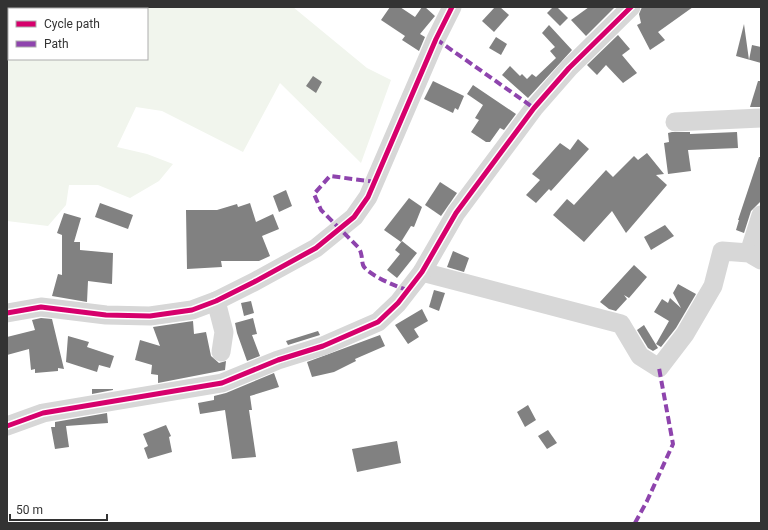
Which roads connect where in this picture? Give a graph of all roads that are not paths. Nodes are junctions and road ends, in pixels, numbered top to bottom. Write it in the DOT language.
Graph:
graph roads {
  1 [pos="631,7"];
  2 [pos="448,9"];
  3 [pos="761,118"];
  4 [pos="675,122"];
  5 [pos="761,215"];
  6 [pos="755,257"];
  7 [pos="422,272"];
  8 [pos="216,301"];
  9 [pos="7,313"];
  10 [pos="221,352"];
  11 [pos="7,426"];
  1 -- 7 [label="street"];
  2 -- 8 [label="street"];
  3 -- 4 [label="street"];
  5 -- 6 [label="street"];
  6 -- 7 [label="street"];
  7 -- 11 [label="street"];
  8 -- 9 [label="street"];
  8 -- 10 [label="street"];
}
